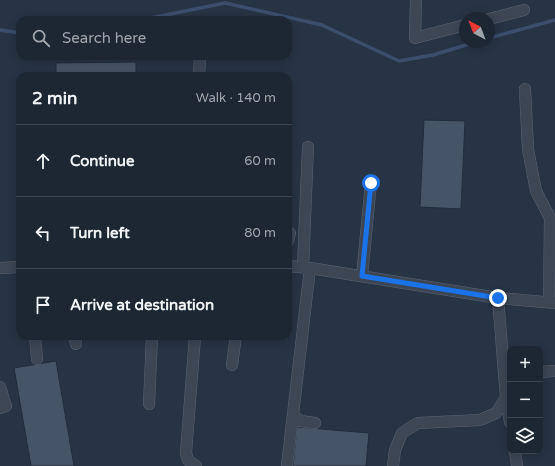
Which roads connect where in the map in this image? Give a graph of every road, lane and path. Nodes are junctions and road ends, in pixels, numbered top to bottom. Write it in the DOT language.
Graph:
graph roads {
  1 [pos="416,0"];
  2 [pos="524,10"];
  3 [pos="495,17"];
  4 [pos="459,27"];
  5 [pos="200,60"];
  6 [pos="199,72"];
  7 [pos="525,89"];
  8 [pos="308,147"];
  9 [pos="371,183"];
  10 [pos="292,266"];
  11 [pos="16,267"];
  12 [pos="306,267"];
  13 [pos="0,268"];
  14 [pos="362,276"];
  15 [pos="498,298"];
  16 [pos="552,303"];
  17 [pos="35,340"];
  18 [pos="152,340"];
  19 [pos="195,340"];
  20 [pos="235,340"];
  21 [pos="37,359"];
  22 [pos="232,365"];
  23 [pos="507,366"];
  24 [pos="555,370"];
  25 [pos="543,372"];
  26 [pos="507,382"];
  27 [pos="0,387"];
  28 [pos="506,398"];
  29 [pos="149,404"];
  30 [pos="0,408"];
  31 [pos="293,414"];
  32 [pos="509,418"];
  33 [pos="316,423"];
  34 [pos="515,454"];
  35 [pos="196,466"];
  36 [pos="287,466"];
  37 [pos="393,466"];
  38 [pos="517,466"];
  1 -- 4 [label="street"];
  2 -- 3 [label="street"];
  5 -- 6 [label="street"];
  7 -- 16 [label="street"];
  8 -- 12 [label="street"];
  9 -- 14 [label="street"];
  10 -- 12 [label="street"];
  11 -- 13 [label="street"];
  12 -- 14 [label="street"];
  12 -- 31 [label="street"];
  14 -- 15 [label="street"];
  15 -- 16 [label="street"];
  15 -- 23 [label="street"];
  17 -- 21 [label="street"];
  18 -- 29 [label="street"];
  19 -- 35 [label="street"];
  20 -- 22 [label="street"];
  24 -- 25 [label="street"];
  26 -- 28 [label="street"];
  27 -- 30 [label="street"];
  28 -- 32 [label="street"];
  28 -- 37 [label="street"];
  31 -- 33 [label="street"];
  31 -- 36 [label="street"];
  34 -- 38 [label="street"];
}
